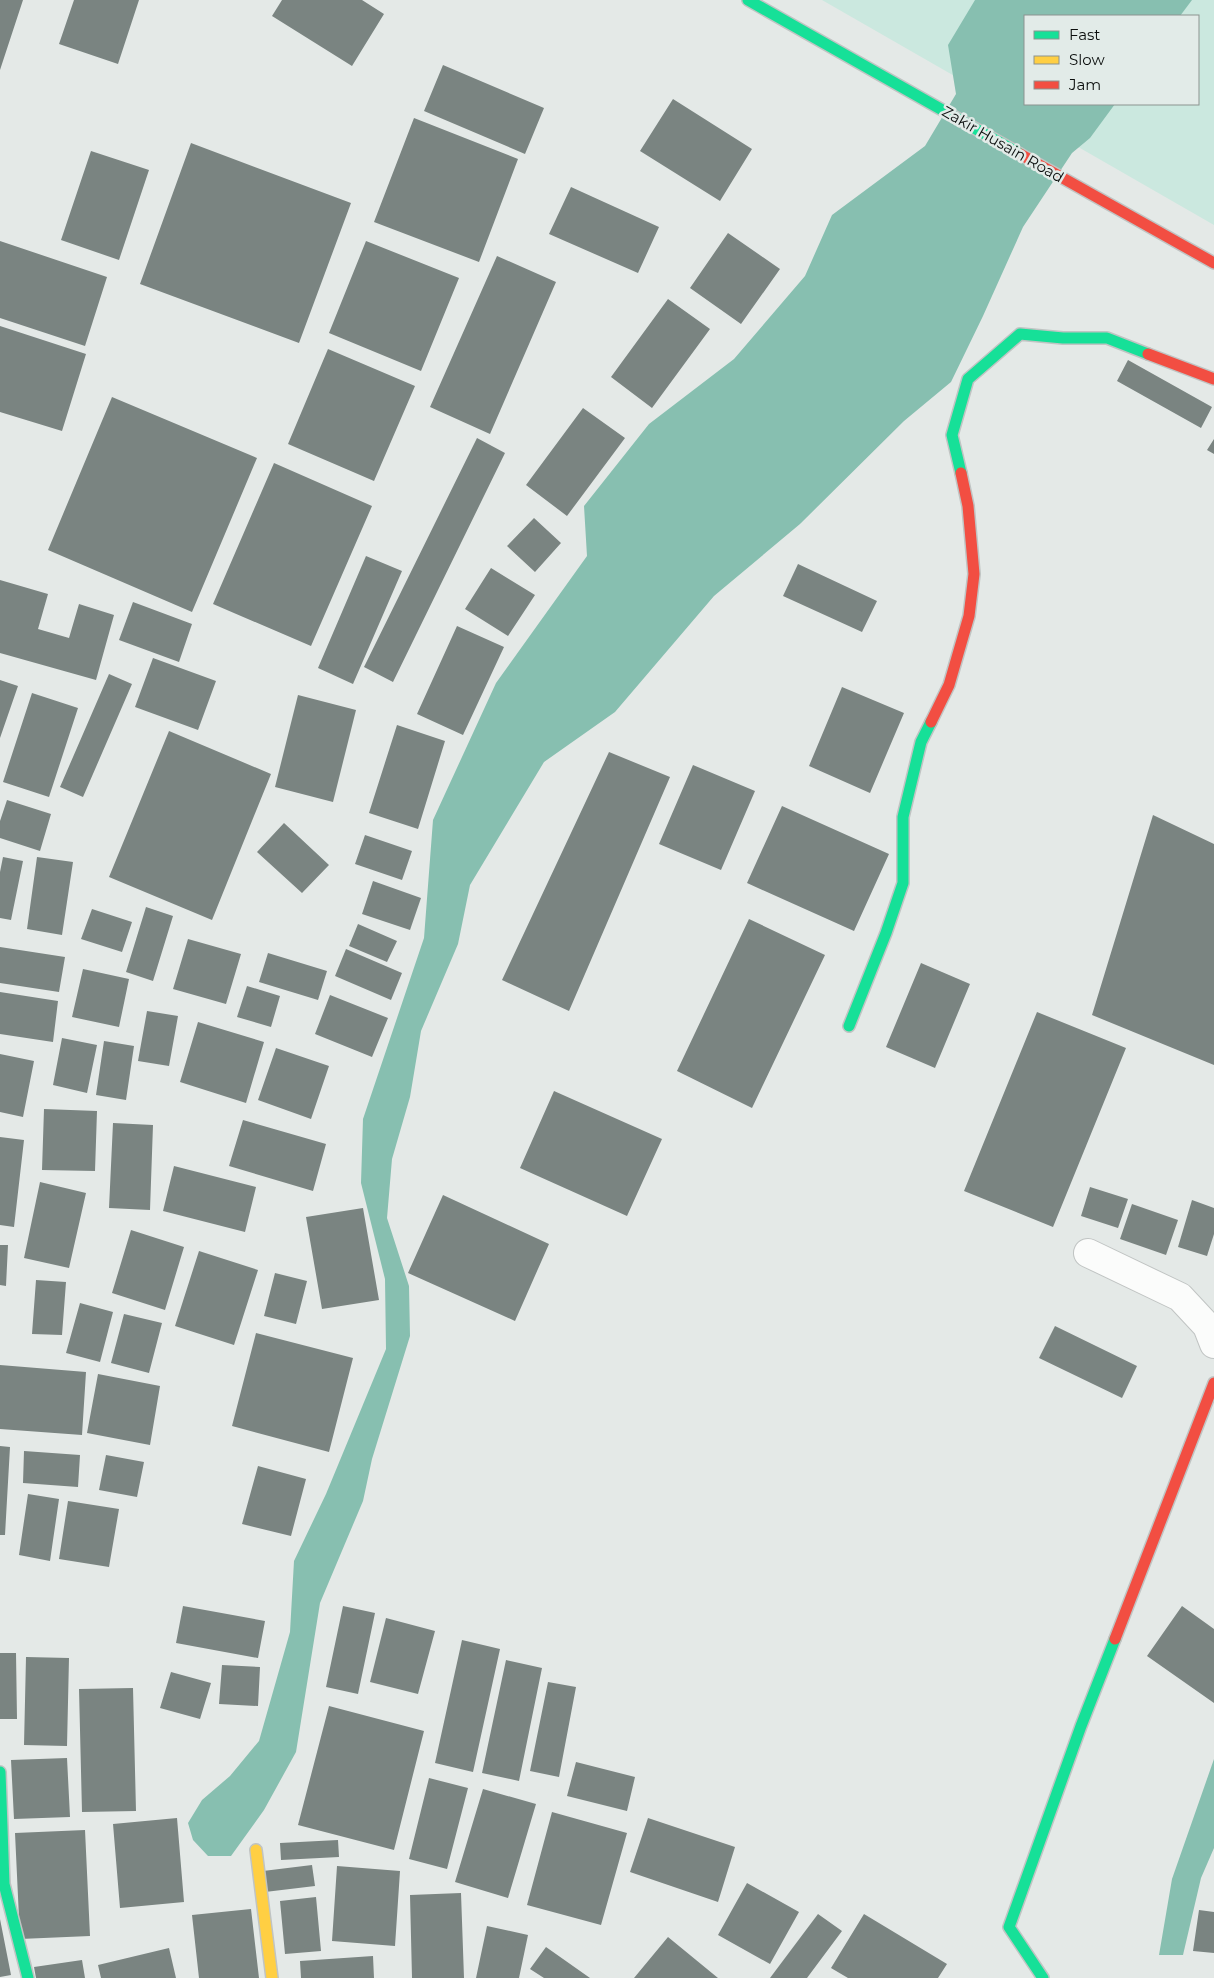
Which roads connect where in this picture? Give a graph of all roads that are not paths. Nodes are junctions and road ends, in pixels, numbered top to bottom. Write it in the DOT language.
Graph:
graph roads {
  1 [pos="748,0"];
  2 [pos="1214,263"];
  3 [pos="1214,379"];
  4 [pos="849,1026"];
  5 [pos="1088,1253"];
  6 [pos="1214,1344"];
  7 [pos="1214,1383"];
  8 [pos="0,1772"];
  9 [pos="256,1850"];
  10 [pos="28,1978"];
  11 [pos="272,1978"];
  12 [pos="1043,1978"];
  1 -- 2 [label="street, Zakir Husain Road"];
  3 -- 4 [label="street"];
  5 -- 6 [label="street"];
  7 -- 12 [label="street"];
  8 -- 10 [label="street"];
  9 -- 11 [label="street"];
}
